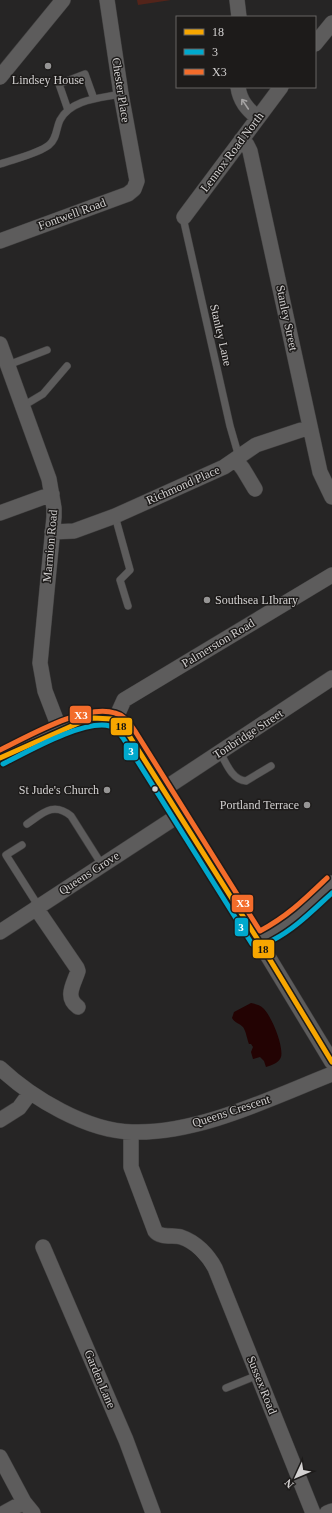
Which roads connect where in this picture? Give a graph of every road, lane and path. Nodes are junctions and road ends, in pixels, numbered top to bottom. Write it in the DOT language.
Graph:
graph roads {
  1 [pos="63,0"];
  2 [pos="107,0"];
  3 [pos="237,0"];
  4 [pos="239,16"];
  5 [pos="332,23"];
  6 [pos="316,43"];
  7 [pos="0,77"];
  8 [pos="238,88"];
  9 [pos="280,88"];
  10 [pos="121,94"];
  11 [pos="94,99"];
  12 [pos="68,110"];
  13 [pos="258,118"];
  14 [pos="241,140"];
  15 [pos="0,164"];
  16 [pos="137,181"];
  17 [pos="184,217"];
  18 [pos="0,241"];
  19 [pos="0,344"];
  20 [pos="47,350"];
  21 [pos="8,365"];
  22 [pos="67,366"];
  23 [pos="23,406"];
  24 [pos="310,427"];
  25 [pos="237,459"];
  26 [pos="255,489"];
  27 [pos="52,494"];
  28 [pos="332,497"];
  29 [pos="0,513"];
  30 [pos="114,516"];
  31 [pos="52,532"];
  32 [pos="332,575"];
  33 [pos="128,606"];
  34 [pos="332,678"];
  35 [pos="114,720"];
  36 [pos="60,730"];
  37 [pos="220,752"];
  38 [pos="0,758"];
  39 [pos="271,766"];
  40 [pos="164,789"];
  41 [pos="179,814"];
  42 [pos="27,824"];
  43 [pos="22,845"];
  44 [pos="3,857"];
  45 [pos="102,865"];
  46 [pos="332,883"];
  47 [pos="38,908"];
  48 [pos="0,932"];
  49 [pos="258,940"];
  50 [pos="78,1007"];
  51 [pos="332,1062"];
  52 [pos="0,1068"];
  53 [pos="332,1074"];
  54 [pos="30,1093"];
  55 [pos="0,1120"];
  56 [pos="131,1132"];
  57 [pos="43,1247"];
  58 [pos="258,1375"];
  59 [pos="226,1388"];
  60 [pos="0,1456"];
  61 [pos="28,1508"];
  62 [pos="332,1511"];
  63 [pos="4,1513"];
  64 [pos="153,1513"];
  65 [pos="313,1513"];
  66 [pos="327,1513"];
  1 -- 7 [label="street"];
  2 -- 10 [label="street, Chester Place"];
  3 -- 4 [label="street"];
  5 -- 6 [label="street"];
  13 -- 8 [label="street, one-way"];
  9 -- 13 [label="street, Lennox Road North"];
  10 -- 11 [label="lane"];
  10 -- 16 [label="street, Chester Place"];
  11 -- 12 [label="lane"];
  11 -- 12 [label="lane"];
  12 -- 15 [label="lane"];
  13 -- 14 [label="street, Lennox Road North"];
  14 -- 17 [label="street, Lennox Road North"];
  14 -- 24 [label="street, Stanley Street"];
  16 -- 18 [label="street, Fontwell Road"];
  17 -- 25 [label="lane, Stanley Lane"];
  19 -- 21 [label="street, Marmion Road"];
  20 -- 21 [label="lane"];
  21 -- 23 [label="street, Marmion Road"];
  22 -- 23 [label="lane"];
  23 -- 27 [label="street, Marmion Road"];
  24 -- 25 [label="street, Richmond Place"];
  24 -- 28 [label="street, Stanley Street"];
  25 -- 26 [label="street"];
  25 -- 30 [label="street, Richmond Place"];
  27 -- 29 [label="street"];
  27 -- 31 [label="street, Marmion Road"];
  30 -- 31 [label="street, Richmond Place"];
  30 -- 33 [label="lane"];
  31 -- 36 [label="street, Marmion Road"];
  32 -- 35 [label="street, Palmerston Road"];
  34 -- 37 [label="street, Tonbridge Street"];
  35 -- 36 [label="street"];
  35 -- 40 [label="street"];
  36 -- 38 [label="street"];
  37 -- 39 [label="lane"];
  37 -- 40 [label="street, Tonbridge Street"];
  40 -- 41 [label="street"];
  41 -- 45 [label="street, Queens Grove"];
  41 -- 49 [label="street"];
  42 -- 45 [label="lane"];
  43 -- 44 [label="lane"];
  44 -- 47 [label="lane"];
  45 -- 47 [label="street, Queens Grove"];
  46 -- 49 [label="street"];
  47 -- 48 [label="street, Queens Grove"];
  47 -- 50 [label="street"];
  49 -- 51 [label="street"];
  52 -- 54 [label="street, Queens Crescent"];
  53 -- 56 [label="street, Queens Crescent"];
  54 -- 55 [label="street"];
  54 -- 56 [label="street, Queens Crescent"];
  56 -- 58 [label="street, Sussex Road"];
  57 -- 64 [label="street, Garden Lane"];
  58 -- 59 [label="lane"];
  58 -- 65 [label="street, Sussex Road"];
  60 -- 61 [label="street"];
  61 -- 63 [label="street"];
  62 -- 66 [label="street"];
}
